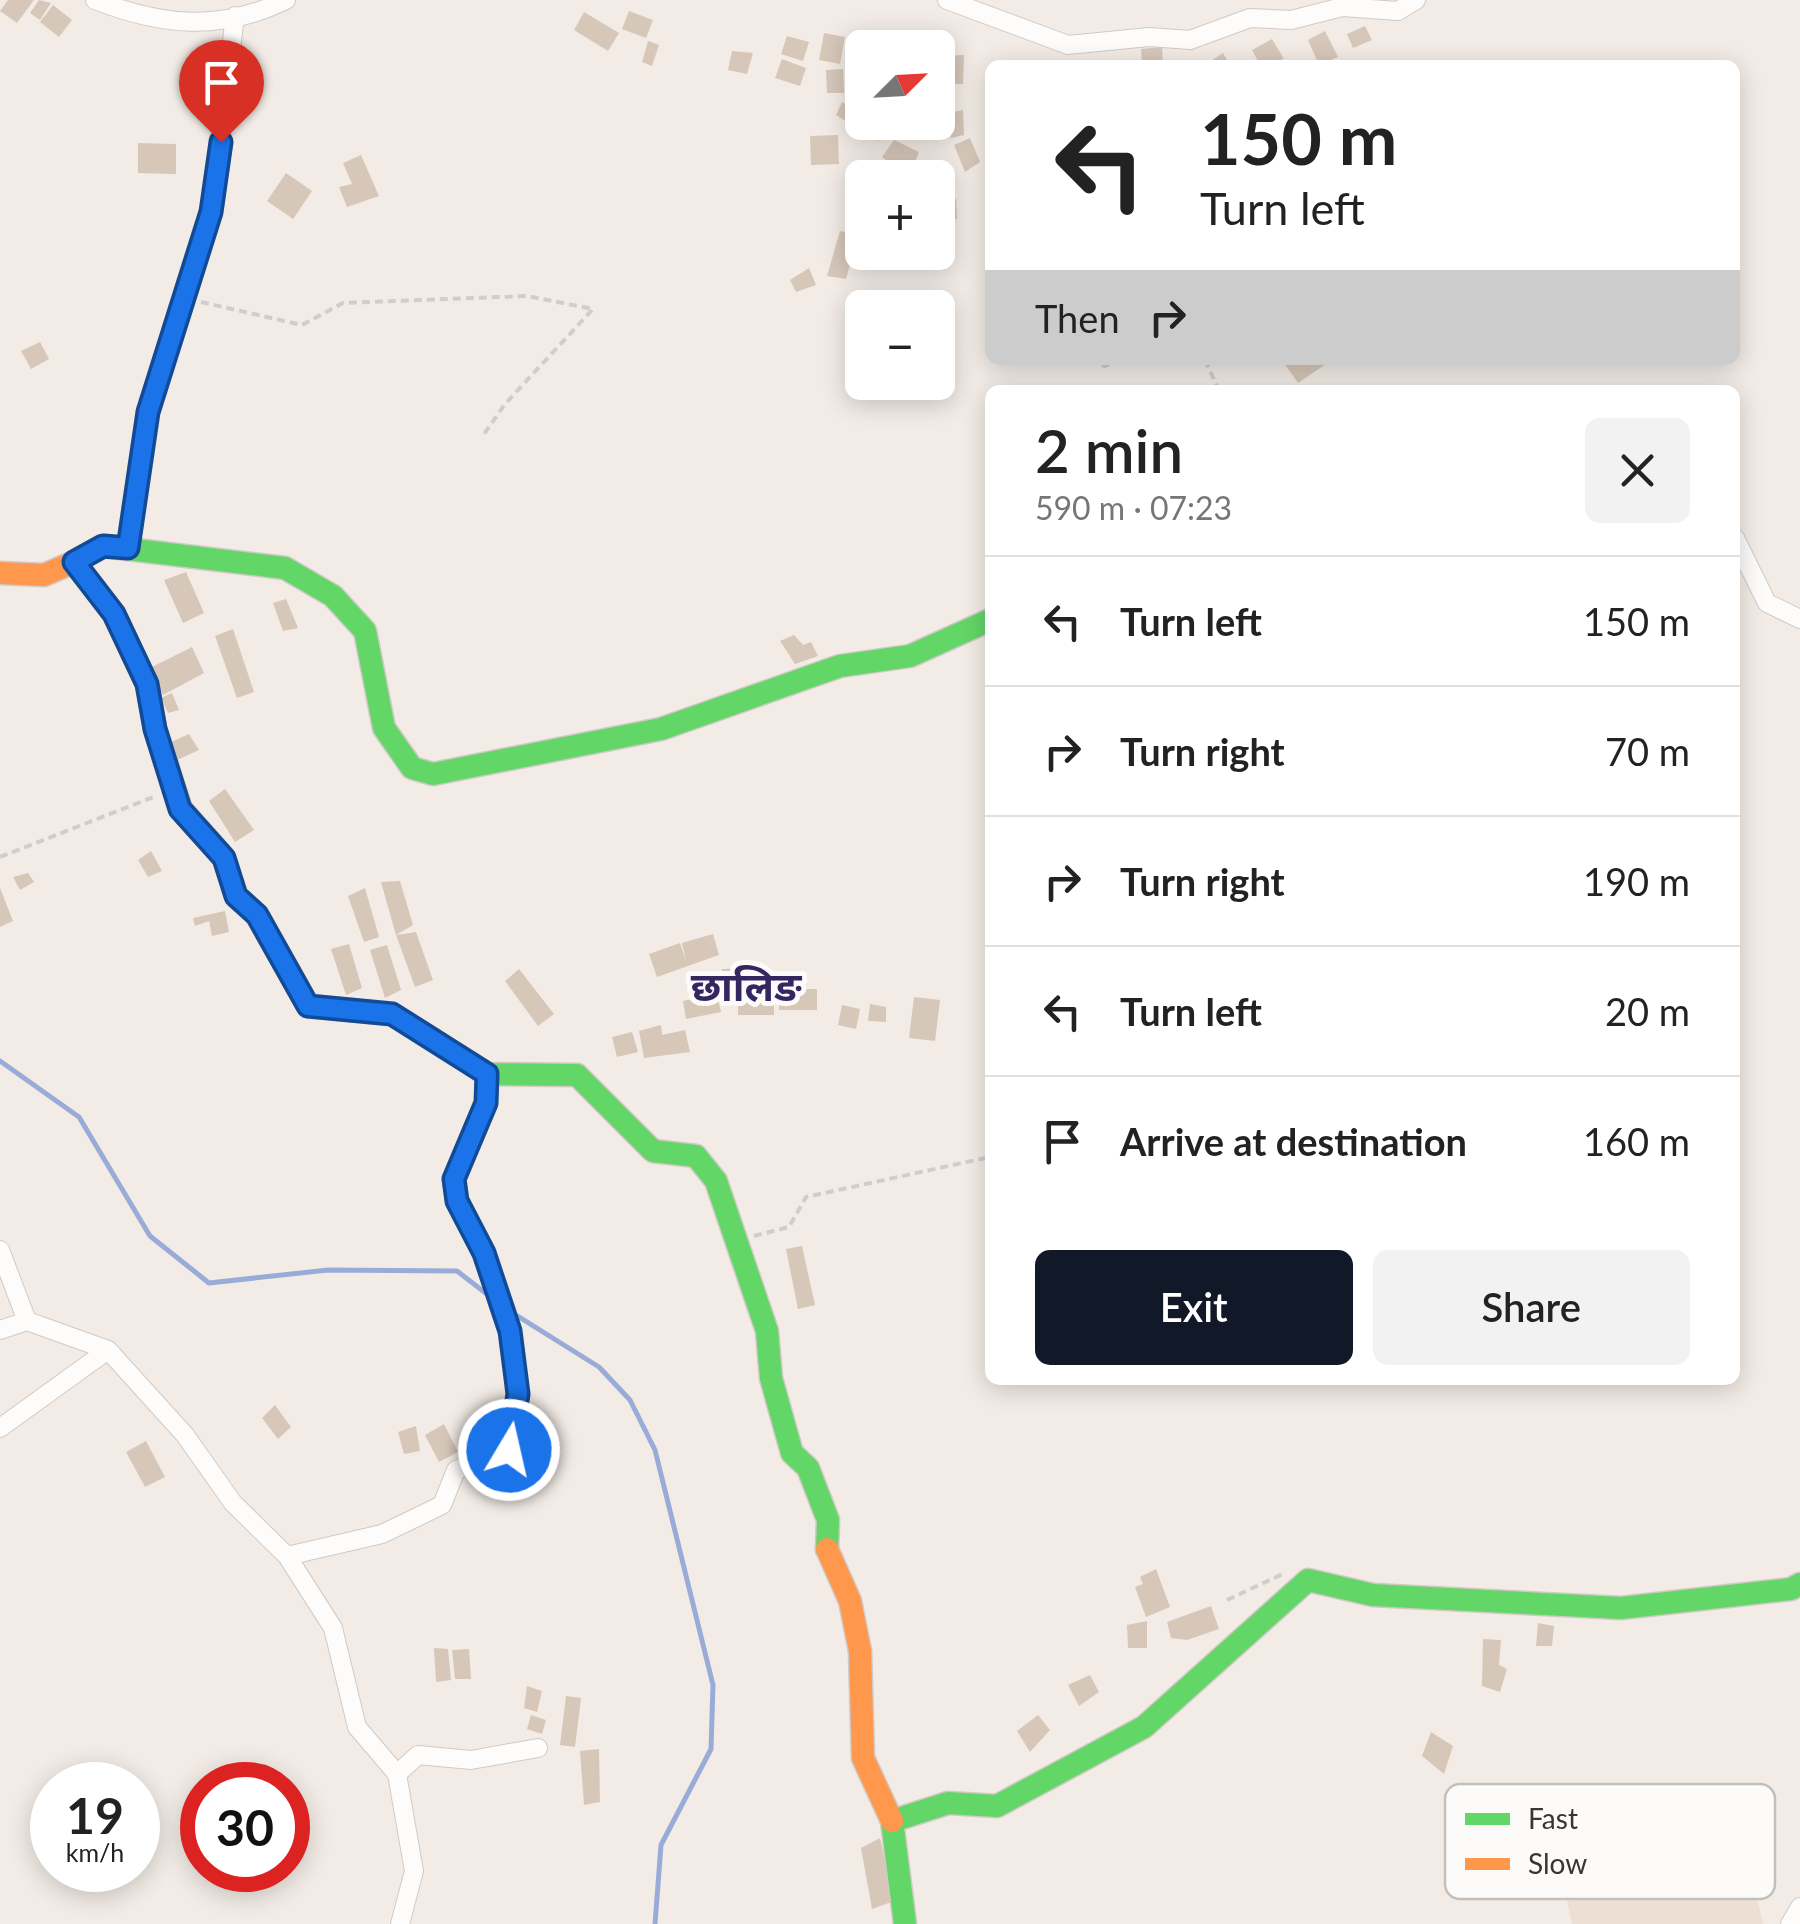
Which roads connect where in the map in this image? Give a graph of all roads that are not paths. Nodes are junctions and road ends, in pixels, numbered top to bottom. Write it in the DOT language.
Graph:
graph roads {
  1 [pos="96,0"];
  2 [pos="286,0"];
  3 [pos="947,0"];
  4 [pos="1416,0"];
  5 [pos="235,16"];
  6 [pos="128,548"];
  7 [pos="1740,548"];
  8 [pos="74,562"];
  9 [pos="0,573"];
  10 [pos="1800,619"];
  11 [pos="985,622"];
  12 [pos="487,1074"];
  13 [pos="0,1250"];
  14 [pos="26,1321"];
  15 [pos="0,1330"];
  16 [pos="108,1350"];
  17 [pos="0,1428"];
  18 [pos="288,1556"];
  19 [pos="1800,1584"];
  20 [pos="538,1748"];
  21 [pos="397,1774"];
  22 [pos="892,1821"];
  23 [pos="1800,1907"];
  24 [pos="400,1924"];
  25 [pos="905,1924"];
  26 [pos="1790,1924"];
  1 -- 5 [label="street"];
  2 -- 5 [label="street"];
  3 -- 4 [label="street"];
  5 -- 6 [label="street"];
  6 -- 8 [label="street"];
  6 -- 11 [label="street"];
  7 -- 10 [label="street"];
  8 -- 9 [label="street"];
  8 -- 12 [label="street"];
  12 -- 18 [label="street"];
  12 -- 22 [label="street"];
  13 -- 14 [label="street"];
  14 -- 15 [label="street"];
  14 -- 16 [label="street"];
  16 -- 17 [label="street"];
  16 -- 18 [label="street"];
  18 -- 21 [label="street"];
  19 -- 22 [label="street"];
  20 -- 21 [label="street"];
  21 -- 24 [label="street"];
  22 -- 25 [label="street"];
  23 -- 26 [label="street"];
}
